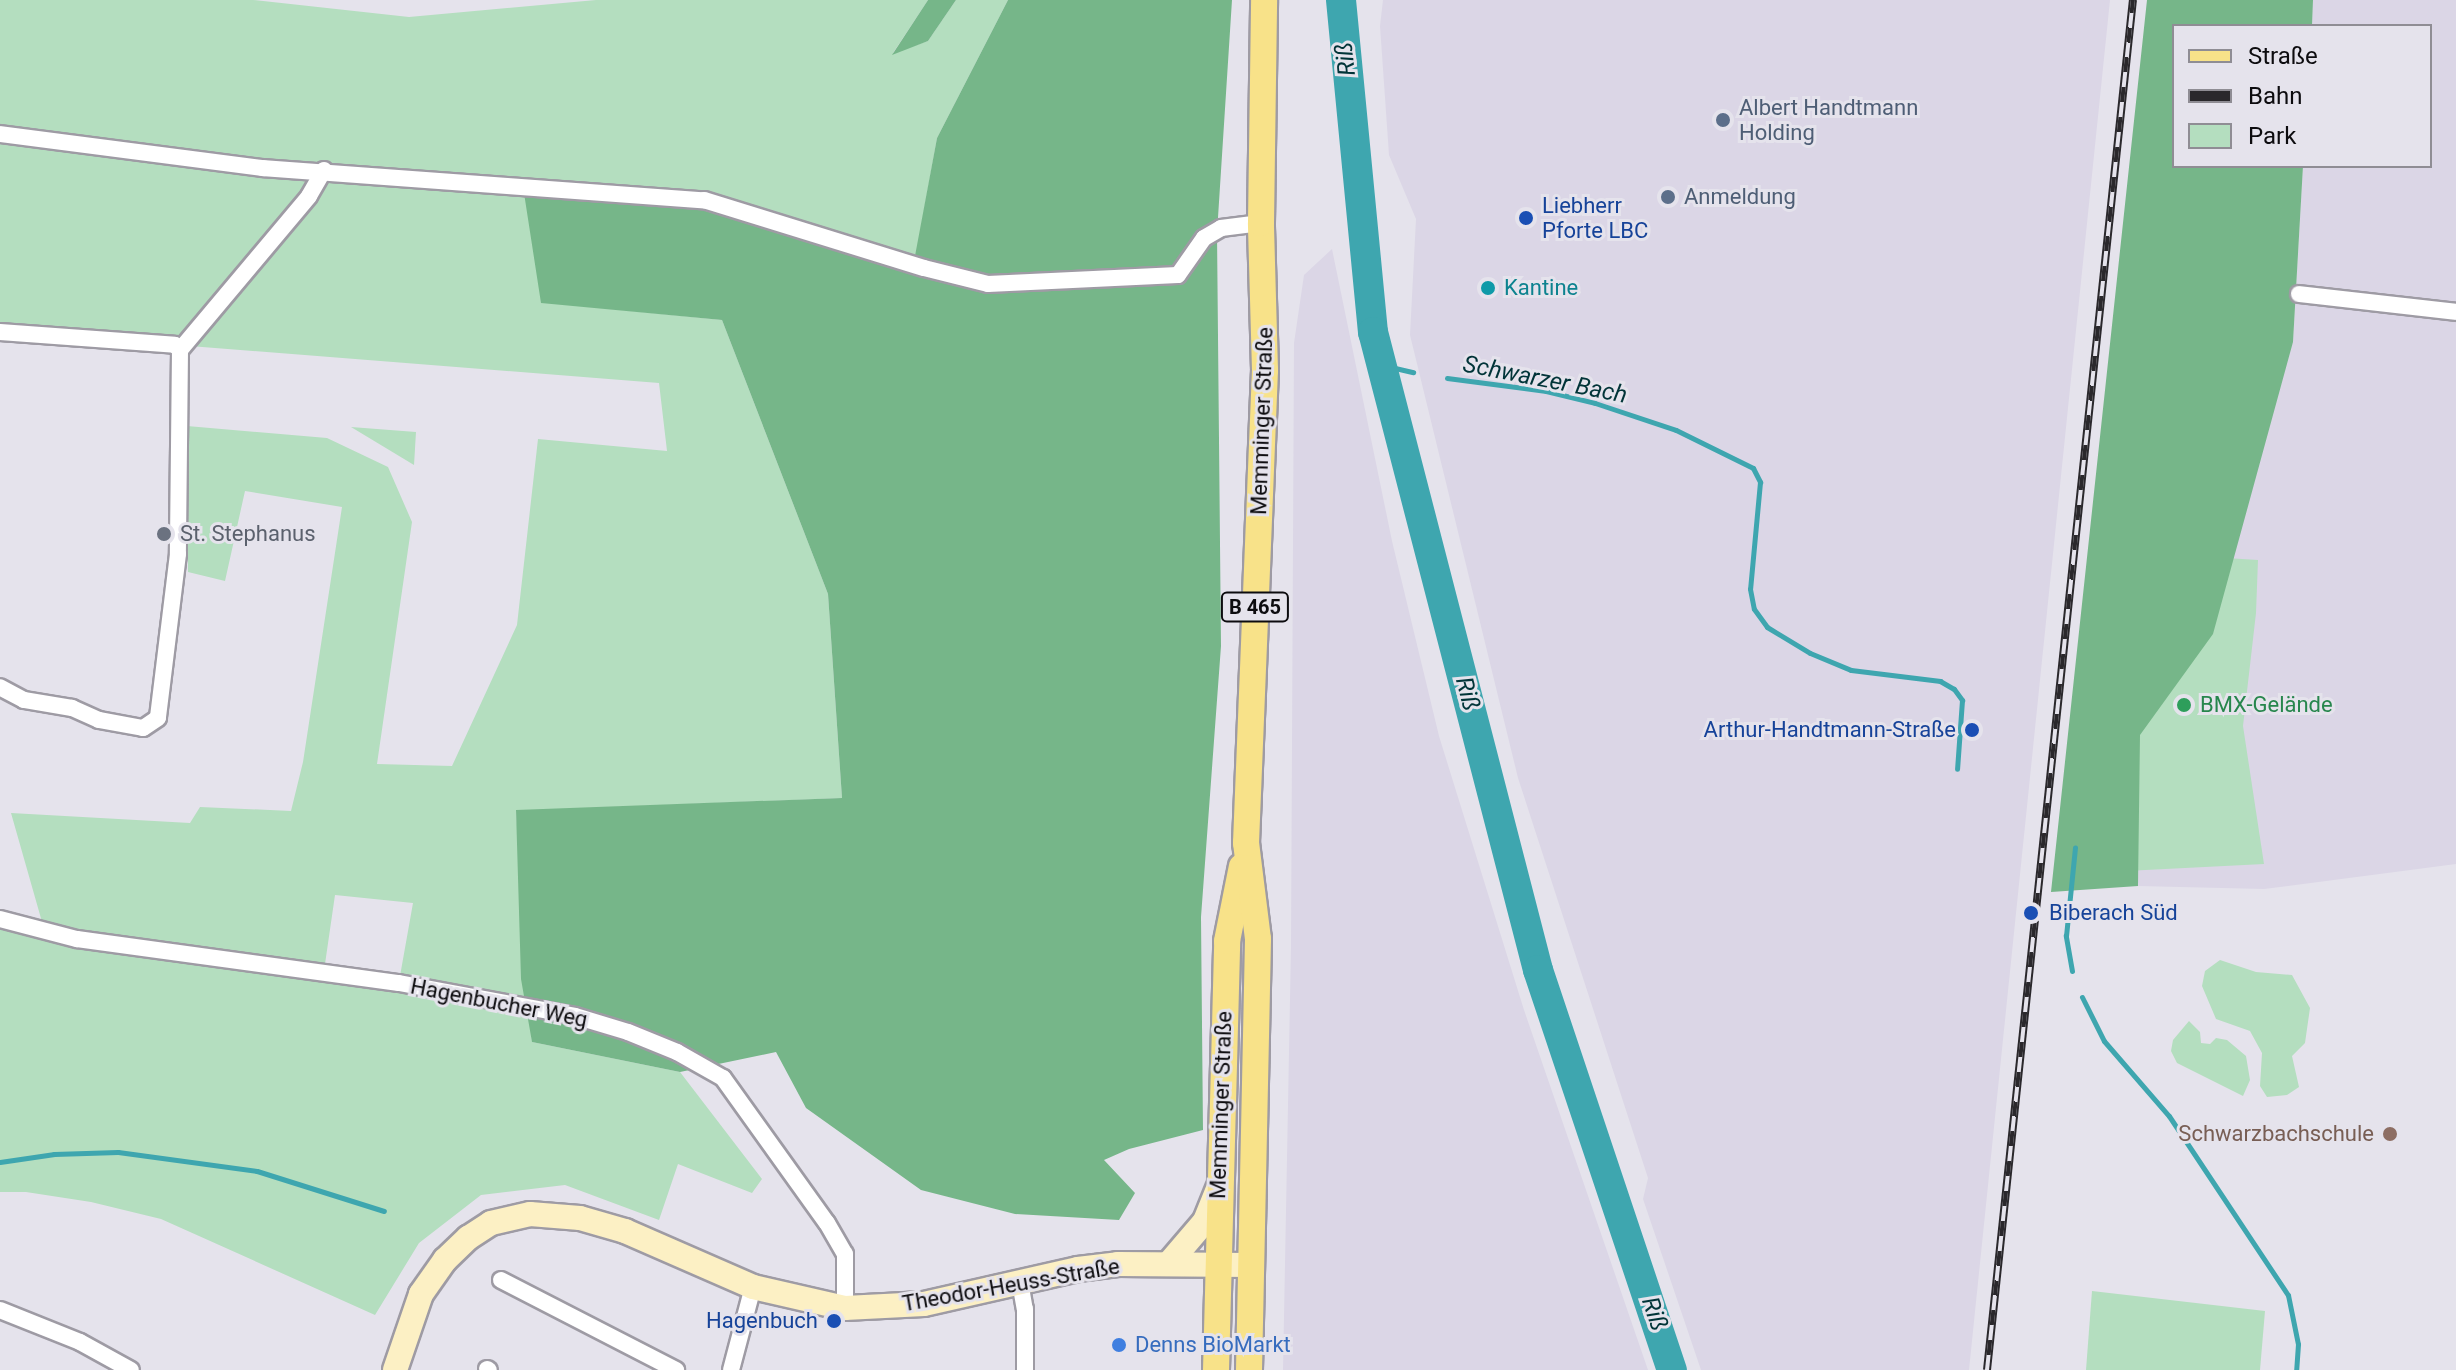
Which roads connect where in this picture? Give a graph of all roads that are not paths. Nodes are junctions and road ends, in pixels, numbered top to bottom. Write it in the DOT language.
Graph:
graph roads {
  1 [pos="1264,0"];
  2 [pos="0,134"];
  3 [pos="324,170"];
  4 [pos="1261,223"];
  5 [pos="2299,294"];
  6 [pos="2456,312"];
  7 [pos="0,332"];
  8 [pos="180,350"];
  9 [pos="0,687"];
  10 [pos="1246,843"];
  11 [pos="0,919"];
  12 [pos="1218,1188"];
  13 [pos="1170,1262"];
  14 [pos="1218,1264"];
  15 [pos="1251,1265"];
  16 [pos="501,1280"];
  17 [pos="1020,1282"];
  18 [pos="753,1287"];
  19 [pos="845,1308"];
  20 [pos="0,1310"];
  21 [pos="131,1370"];
  22 [pos="395,1370"];
  23 [pos="676,1370"];
  24 [pos="731,1370"];
  25 [pos="1025,1370"];
  26 [pos="1216,1370"];
  27 [pos="1249,1370"];
  1 -- 4 [label="main road, Memminger Straße / B 465"];
  2 -- 3 [label="street"];
  3 -- 4 [label="street"];
  3 -- 8 [label="street"];
  4 -- 10 [label="main road, Memminger Straße / B 465"];
  5 -- 6 [label="street"];
  7 -- 8 [label="street"];
  8 -- 9 [label="street"];
  10 -- 12 [label="main road, Memminger Straße / B 465"];
  10 -- 15 [label="main road, Memminger Straße / B 465"];
  11 -- 19 [label="street, Hagenbucher Weg"];
  12 -- 13 [label="street"];
  12 -- 14 [label="main road, Memminger Straße / B 465"];
  13 -- 14 [label="street, Theodor-Heuss-Straße"];
  13 -- 17 [label="street, Theodor-Heuss-Straße"];
  14 -- 15 [label="street, Theodor-Heuss-Straße"];
  14 -- 26 [label="main road, Memminger Straße / B 465"];
  15 -- 27 [label="main road, Memminger Straße / B 465"];
  16 -- 23 [label="street"];
  17 -- 19 [label="street, Theodor-Heuss-Straße"];
  17 -- 25 [label="street"];
  18 -- 19 [label="street, Theodor-Heuss-Straße"];
  18 -- 22 [label="street, Theodor-Heuss-Straße"];
  18 -- 24 [label="street"];
  20 -- 21 [label="street"];
}
